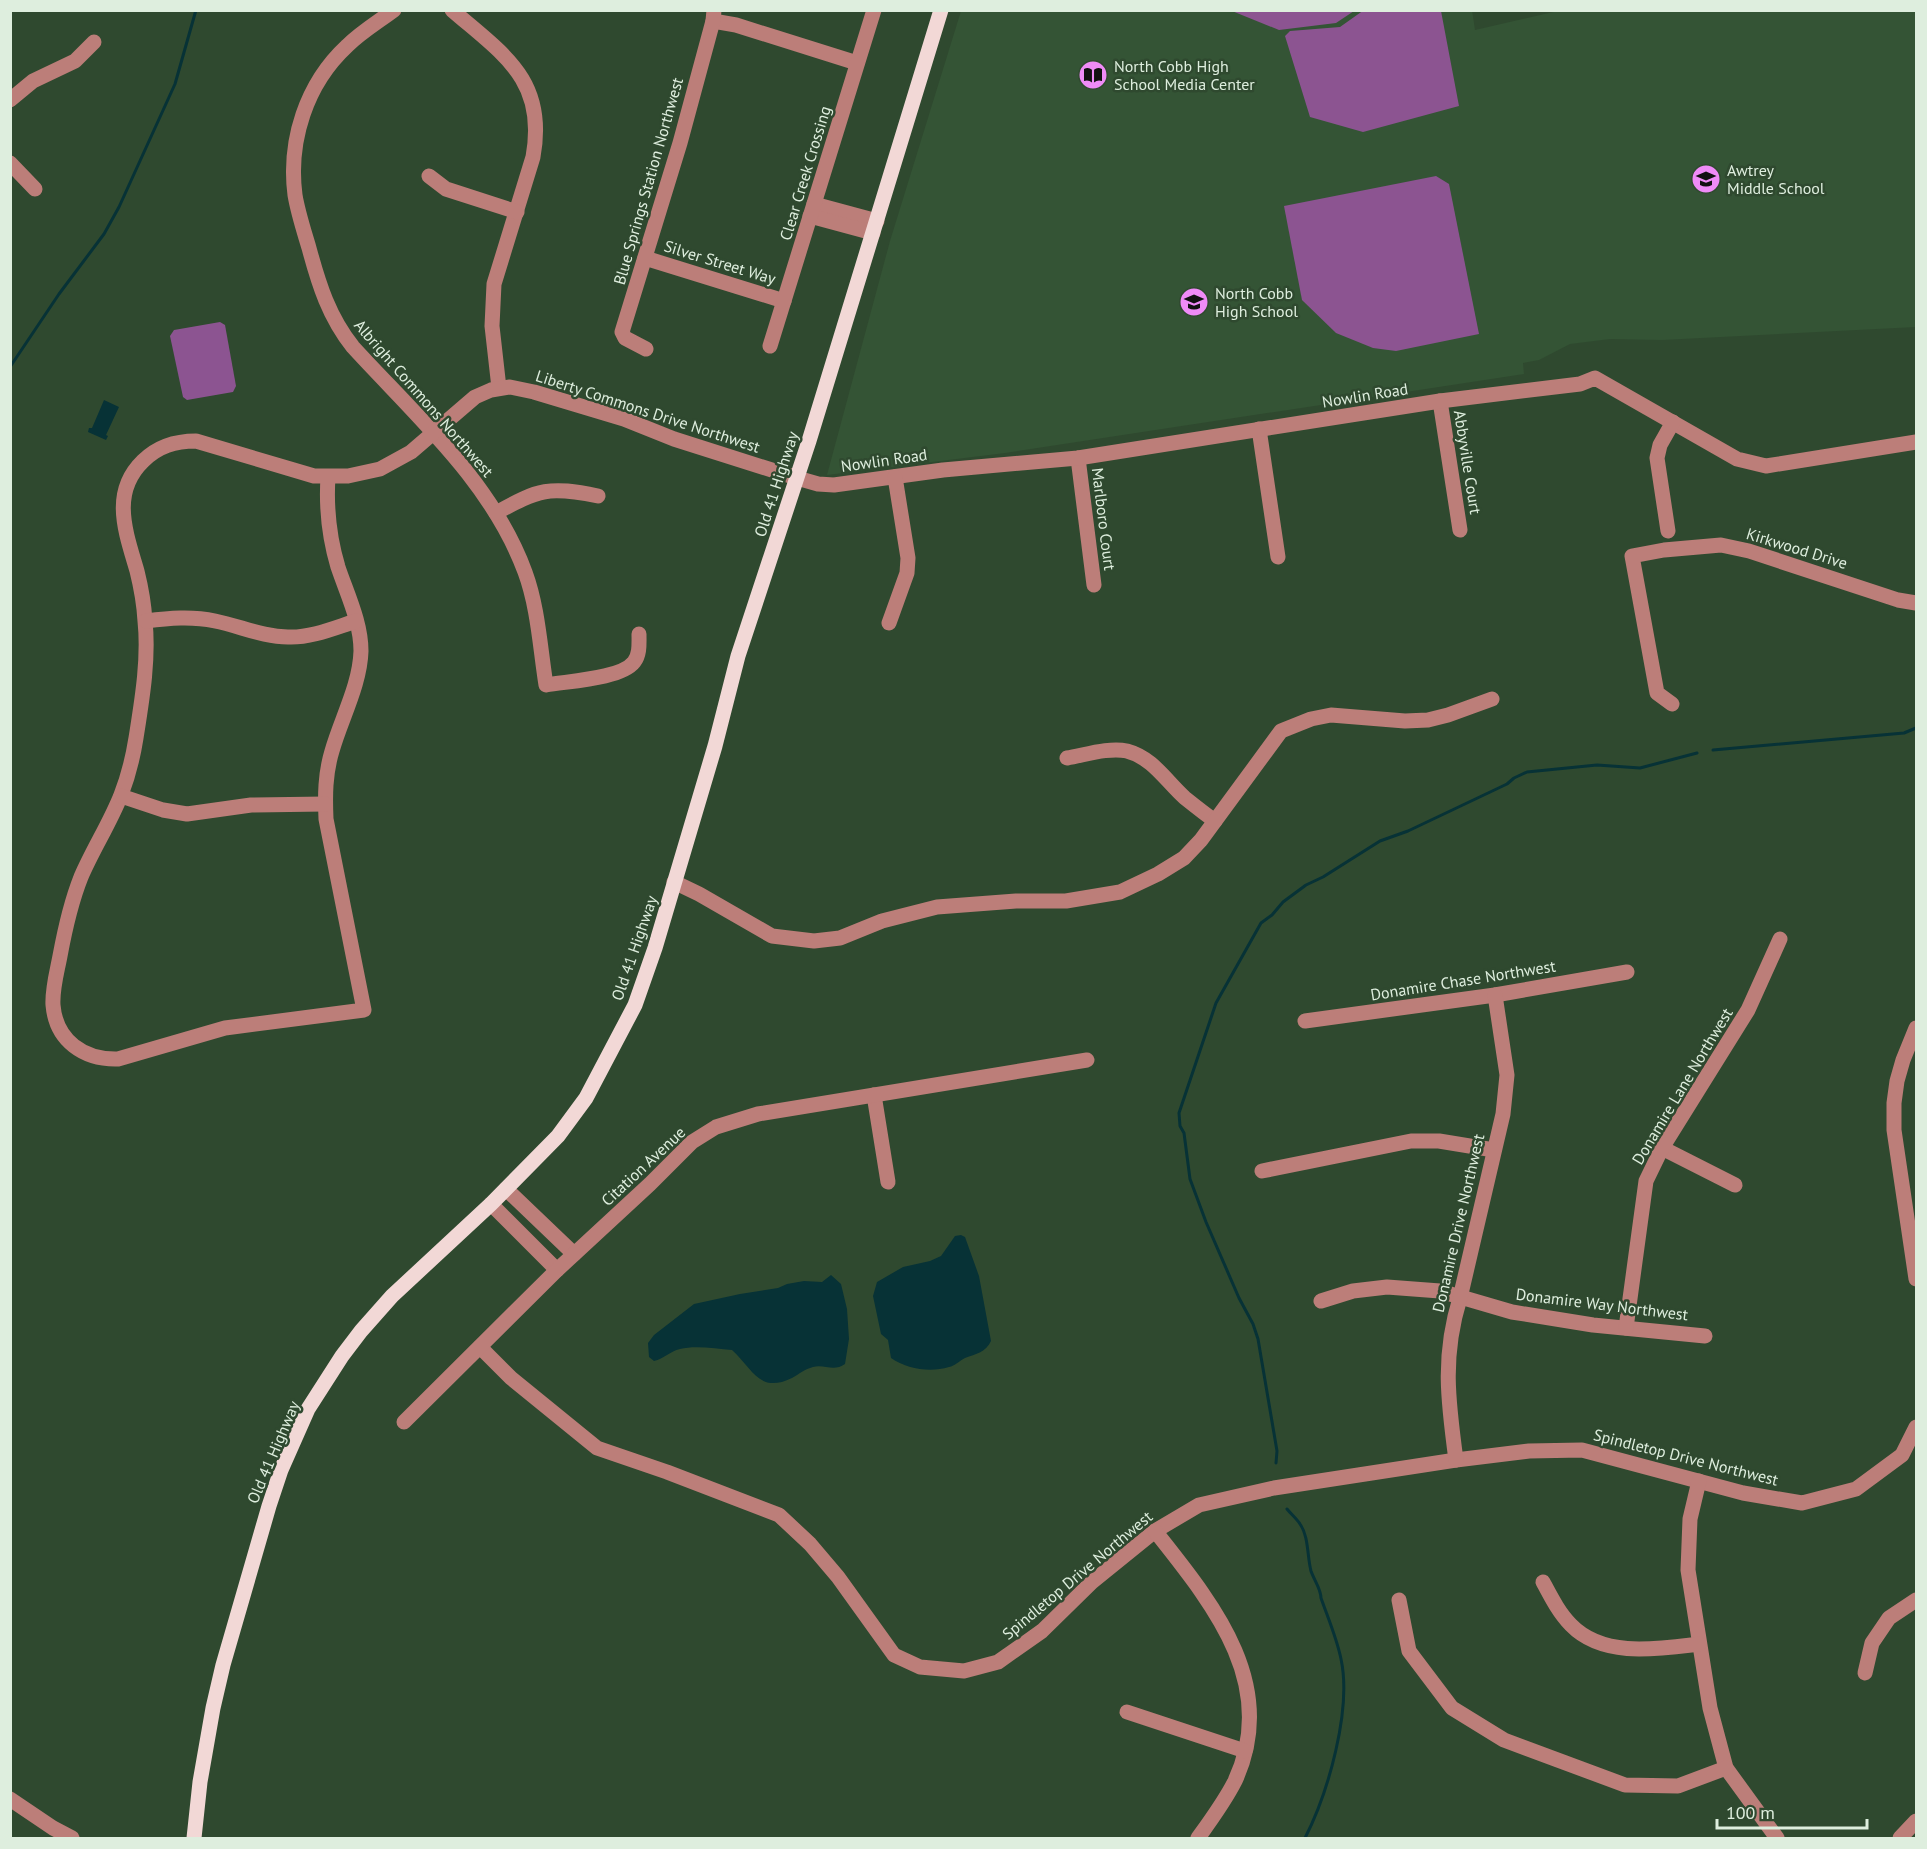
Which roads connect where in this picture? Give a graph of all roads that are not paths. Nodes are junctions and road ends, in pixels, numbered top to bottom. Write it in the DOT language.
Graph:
graph roads {
  1 [pos="394,10"];
  2 [pos="452,10"];
  3 [pos="874,10"];
  4 [pos="942,10"];
  5 [pos="713,16"];
  6 [pos="94,42"];
  7 [pos="857,63"];
  8 [pos="10,100"];
  9 [pos="10,163"];
  10 [pos="429,176"];
  11 [pos="35,189"];
  12 [pos="812,210"];
  13 [pos="517,212"];
  14 [pos="875,227"];
  15 [pos="645,258"];
  16 [pos="784,301"];
  17 [pos="770,346"];
  18 [pos="645,349"];
  19 [pos="499,388"];
  20 [pos="1440,401"];
  21 [pos="1673,422"];
  22 [pos="1259,429"];
  23 [pos="432,433"];
  24 [pos="1917,442"];
  25 [pos="1078,458"];
  26 [pos="328,477"];
  27 [pos="895,477"];
  28 [pos="797,478"];
  29 [pos="597,496"];
  30 [pos="496,513"];
  31 [pos="1460,530"];
  32 [pos="1668,531"];
  33 [pos="1278,556"];
  34 [pos="1094,585"];
  35 [pos="1917,603"];
  36 [pos="146,621"];
  37 [pos="356,621"];
  38 [pos="889,623"];
  39 [pos="639,634"];
  40 [pos="1492,699"];
  41 [pos="1672,704"];
  42 [pos="1067,758"];
  43 [pos="121,796"];
  44 [pos="325,804"];
  45 [pos="1215,821"];
  46 [pos="675,882"];
  47 [pos="1780,939"];
  48 [pos="1627,972"];
  49 [pos="1495,995"];
  50 [pos="1305,1021"];
  51 [pos="1917,1028"];
  52 [pos="1087,1060"];
  53 [pos="874,1095"];
  54 [pos="1662,1148"];
  55 [pos="1494,1150"];
  56 [pos="1262,1171"];
  57 [pos="888,1182"];
  58 [pos="1735,1185"];
  59 [pos="506,1189"];
  60 [pos="491,1204"];
  61 [pos="574,1254"];
  62 [pos="557,1270"];
  63 [pos="1917,1279"];
  64 [pos="1460,1298"];
  65 [pos="1321,1301"];
  66 [pos="1626,1328"];
  67 [pos="1705,1336"];
  68 [pos="480,1347"];
  69 [pos="404,1422"];
  70 [pos="1917,1427"];
  71 [pos="1456,1460"];
  72 [pos="1699,1481"];
  73 [pos="1155,1531"];
  74 [pos="1543,1582"];
  75 [pos="1399,1600"];
  76 [pos="1917,1600"];
  77 [pos="1699,1644"];
  78 [pos="1865,1673"];
  79 [pos="1127,1712"];
  80 [pos="1245,1751"];
  81 [pos="1726,1768"];
  82 [pos="10,1799"];
  83 [pos="1917,1821"];
  84 [pos="72,1839"];
  85 [pos="194,1839"];
  86 [pos="1198,1839"];
  87 [pos="1777,1839"];
  88 [pos="1900,1839"];
  1 -- 23 [label="street, Albright Commons Northwest"];
  2 -- 13 [label="street"];
  3 -- 7 [label="street, Clear Creek Crossing"];
  4 -- 14 [label="main road, Old 41 Highway"];
  5 -- 7 [label="street"];
  5 -- 15 [label="street, Blue Springs Station Northwest"];
  6 -- 8 [label="street"];
  7 -- 12 [label="street, Clear Creek Crossing"];
  9 -- 11 [label="street"];
  10 -- 13 [label="street"];
  12 -- 14 [label="street"];
  12 -- 16 [label="street, Clear Creek Crossing"];
  13 -- 19 [label="street"];
  14 -- 28 [label="main road, Old 41 Highway"];
  15 -- 16 [label="street, Silver Street Way"];
  15 -- 18 [label="street, Blue Springs Station Northwest"];
  16 -- 17 [label="street, Clear Creek Crossing"];
  19 -- 23 [label="street, Liberty Commons Drive Northwest"];
  19 -- 28 [label="street, Liberty Commons Drive Northwest"];
  20 -- 21 [label="street, Nowlin Road"];
  20 -- 22 [label="street, Nowlin Road"];
  20 -- 31 [label="street, Abbyville Court"];
  21 -- 24 [label="street, Nowlin Road"];
  21 -- 32 [label="street"];
  22 -- 25 [label="street, Nowlin Road"];
  22 -- 33 [label="street"];
  23 -- 26 [label="street, Liberty Commons Drive Northwest"];
  23 -- 30 [label="street, Albright Commons Northwest"];
  25 -- 27 [label="street, Nowlin Road"];
  25 -- 34 [label="street, Marlboro Court"];
  26 -- 36 [label="street, Liberty Commons Drive Northwest"];
  26 -- 37 [label="street"];
  27 -- 28 [label="street, Nowlin Road"];
  27 -- 38 [label="street"];
  28 -- 46 [label="main road, Old 41 Highway"];
  29 -- 30 [label="street"];
  30 -- 39 [label="street, Albright Commons Northwest"];
  35 -- 41 [label="street, Kirkwood Drive"];
  36 -- 37 [label="street"];
  36 -- 43 [label="street, Liberty Commons Drive Northwest"];
  37 -- 44 [label="street"];
  40 -- 45 [label="street"];
  42 -- 45 [label="street"];
  43 -- 44 [label="street"];
  43 -- 44 [label="street, Liberty Commons Drive Northwest"];
  45 -- 46 [label="street"];
  46 -- 59 [label="main road, Old 41 Highway"];
  47 -- 54 [label="street, Donamire Lane Northwest"];
  48 -- 49 [label="street, Donamire Chase Northwest"];
  49 -- 50 [label="street, Donamire Chase Northwest"];
  49 -- 55 [label="street, Donamire Drive Northwest"];
  51 -- 63 [label="street"];
  52 -- 53 [label="street, Citation Avenue"];
  53 -- 57 [label="street"];
  53 -- 61 [label="street, Citation Avenue"];
  54 -- 58 [label="street"];
  54 -- 66 [label="street, Donamire Lane Northwest"];
  55 -- 56 [label="street"];
  55 -- 64 [label="street, Donamire Drive Northwest"];
  59 -- 60 [label="main road, Old 41 Highway"];
  59 -- 61 [label="street"];
  60 -- 62 [label="street"];
  60 -- 85 [label="main road, Old 41 Highway"];
  61 -- 62 [label="street, Citation Avenue"];
  62 -- 68 [label="street, Citation Avenue"];
  64 -- 65 [label="street, Donamire Way Northwest"];
  64 -- 66 [label="street, Donamire Way Northwest"];
  64 -- 71 [label="street, Donamire Drive Northwest"];
  66 -- 67 [label="street, Donamire Way Northwest"];
  68 -- 69 [label="street, Citation Avenue"];
  68 -- 73 [label="street, Spindletop Drive Northwest"];
  70 -- 72 [label="street, Spindletop Drive Northwest"];
  71 -- 72 [label="street, Spindletop Drive Northwest"];
  71 -- 73 [label="street, Spindletop Drive Northwest"];
  72 -- 77 [label="street"];
  73 -- 80 [label="street"];
  74 -- 77 [label="street"];
  75 -- 81 [label="street"];
  76 -- 78 [label="street"];
  77 -- 81 [label="street"];
  79 -- 80 [label="street"];
  80 -- 86 [label="street"];
  81 -- 87 [label="street"];
  82 -- 84 [label="street"];
  83 -- 88 [label="street"];
}
